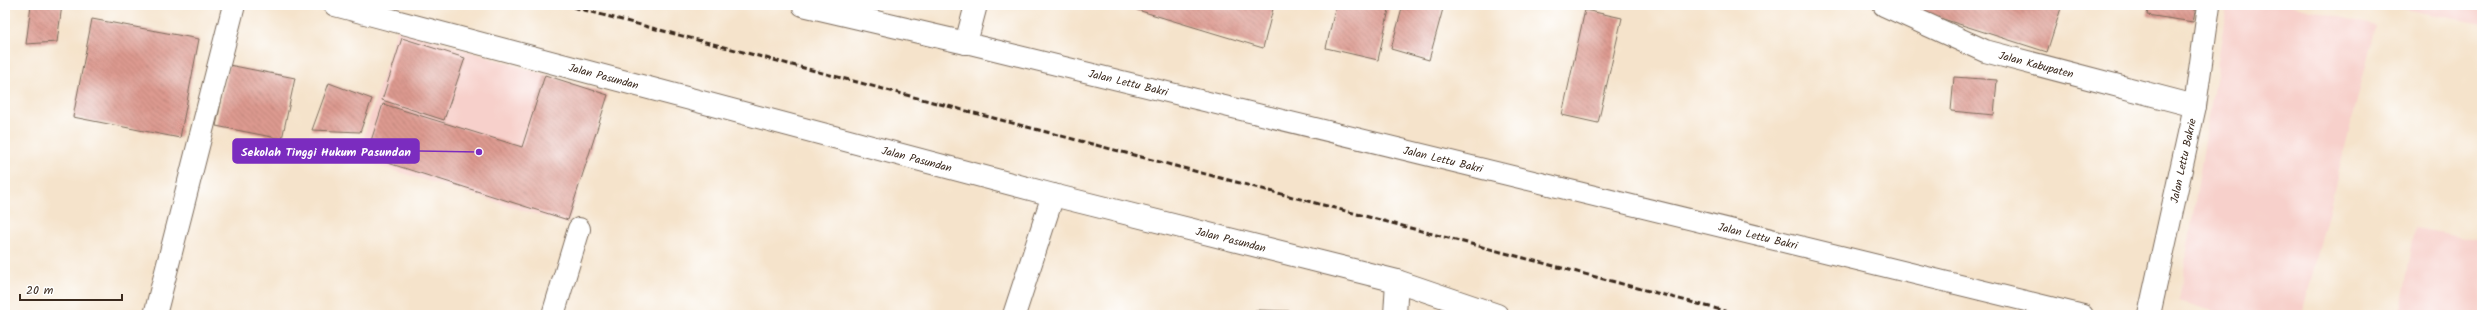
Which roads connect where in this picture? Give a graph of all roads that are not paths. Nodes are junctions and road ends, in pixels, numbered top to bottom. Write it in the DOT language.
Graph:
graph roads {
  1 [pos="234,5"];
  2 [pos="335,5"];
  3 [pos="803,5"];
  4 [pos="976,5"];
  5 [pos="1884,5"];
  6 [pos="2208,5"];
  7 [pos="966,43"];
  8 [pos="2195,106"];
  9 [pos="1053,195"];
  10 [pos="579,229"];
  11 [pos="1397,281"];
  12 [pos="155,315"];
  13 [pos="553,315"];
  14 [pos="1014,315"];
  15 [pos="1395,315"];
  16 [pos="1498,315"];
  17 [pos="2083,315"];
  18 [pos="2149,315"];
  1 -- 12 [label="street"];
  2 -- 9 [label="street, Jalan Pasundan"];
  3 -- 7 [label="street, Jalan Lettu Bakri"];
  4 -- 7 [label="street"];
  5 -- 8 [label="street, Jalan Kabupaten"];
  6 -- 8 [label="street, Jalan Lettu Bakrie"];
  7 -- 17 [label="lane, Jalan Lettu Bakri"];
  8 -- 18 [label="street, Jalan Lettu Bakrie"];
  9 -- 11 [label="street, Jalan Pasundan"];
  9 -- 14 [label="street"];
  10 -- 13 [label="street"];
  11 -- 15 [label="street"];
  11 -- 16 [label="street, Jalan Pasundan"];
}
